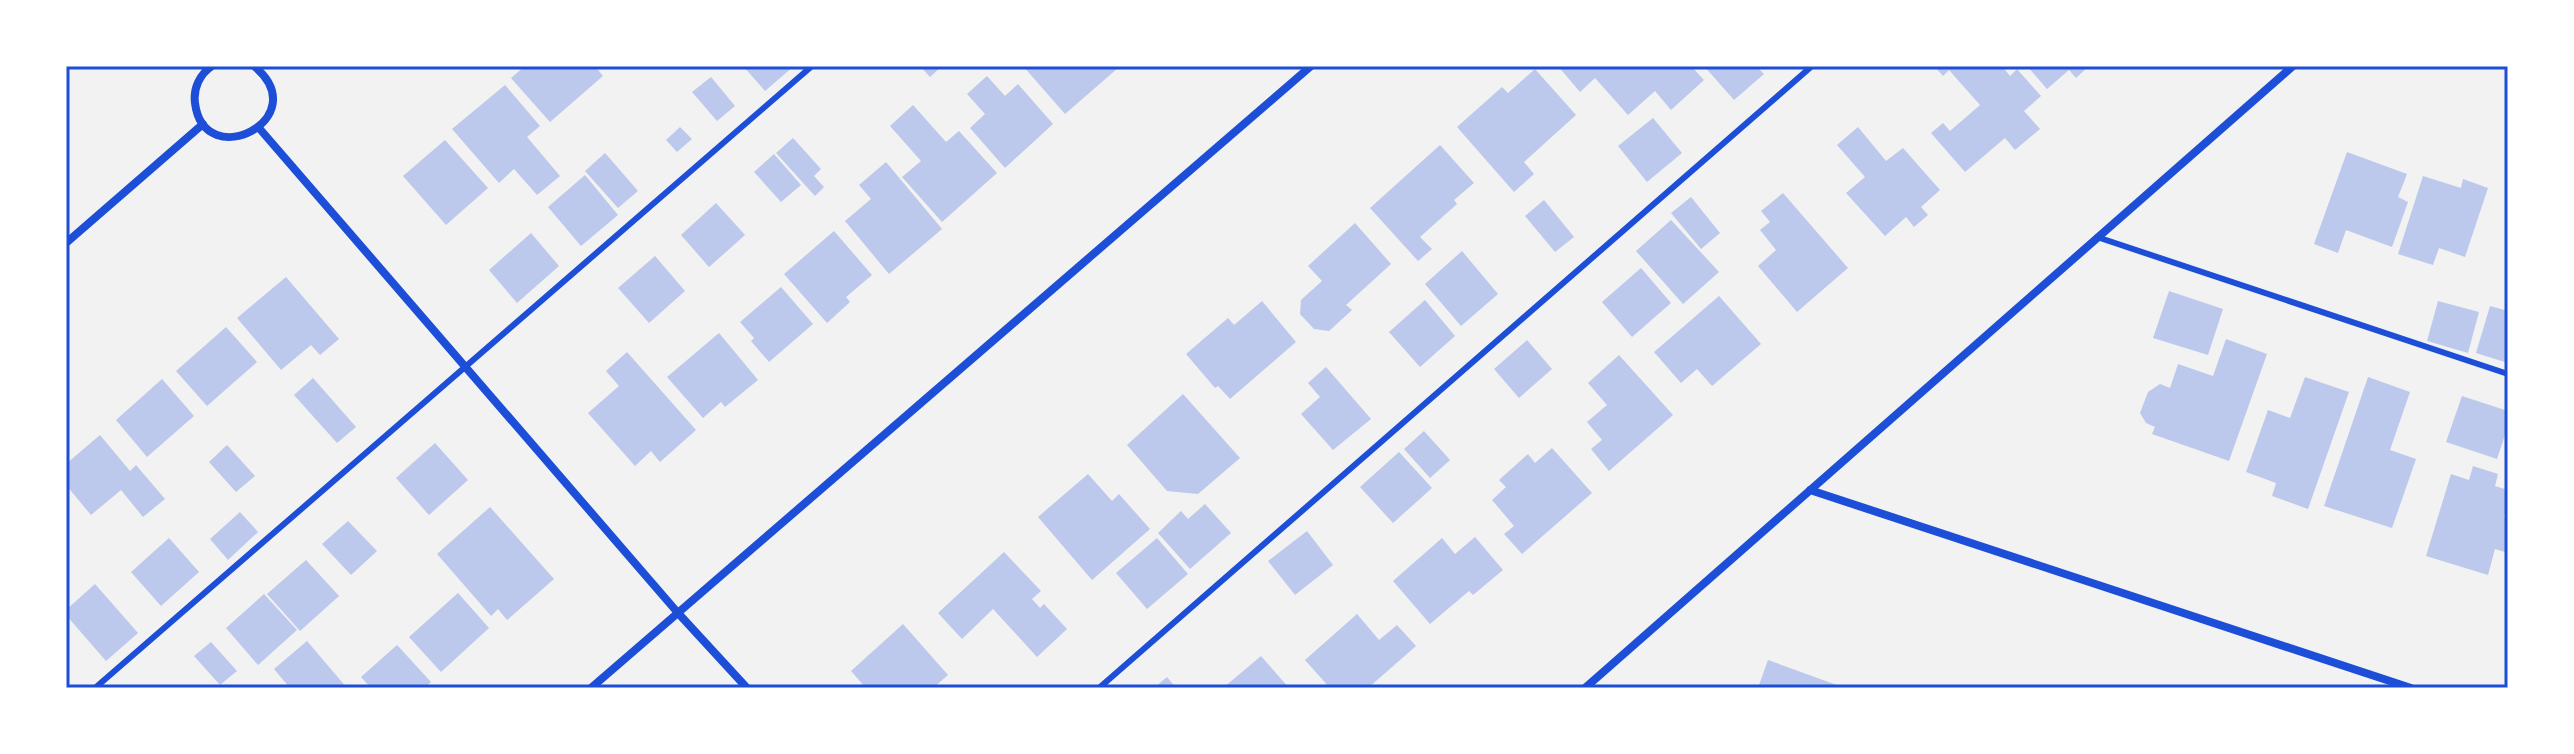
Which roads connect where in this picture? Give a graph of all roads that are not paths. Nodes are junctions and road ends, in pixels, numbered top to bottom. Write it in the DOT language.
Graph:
graph roads {
  1 [pos="254,66"];
  2 [pos="271,66"];
  3 [pos="812,66"];
  4 [pos="1311,66"];
  5 [pos="1812,66"];
  6 [pos="2293,66"];
  7 [pos="209,67"];
  8 [pos="263,73"];
  9 [pos="203,124"];
  10 [pos="259,128"];
  11 [pos="2097,237"];
  12 [pos="66,243"];
  13 [pos="466,367"];
  14 [pos="2508,374"];
  15 [pos="1810,490"];
  16 [pos="678,613"];
  17 [pos="95,688"];
  18 [pos="591,688"];
  19 [pos="747,688"];
  20 [pos="1099,688"];
  21 [pos="1585,688"];
  22 [pos="2411,688"];
  1 -- 8 [label="street"];
  2 -- 8 [label="street"];
  3 -- 13 [label="lane"];
  4 -- 16 [label="street"];
  5 -- 20 [label="lane"];
  6 -- 11 [label="street"];
  7 -- 9 [label="street"];
  8 -- 10 [label="street"];
  9 -- 10 [label="street"];
  9 -- 12 [label="street"];
  10 -- 13 [label="street"];
  11 -- 14 [label="lane"];
  11 -- 15 [label="street"];
  13 -- 16 [label="street"];
  13 -- 17 [label="lane"];
  15 -- 21 [label="street"];
  15 -- 22 [label="street"];
  16 -- 18 [label="street"];
  16 -- 19 [label="street"];
}
